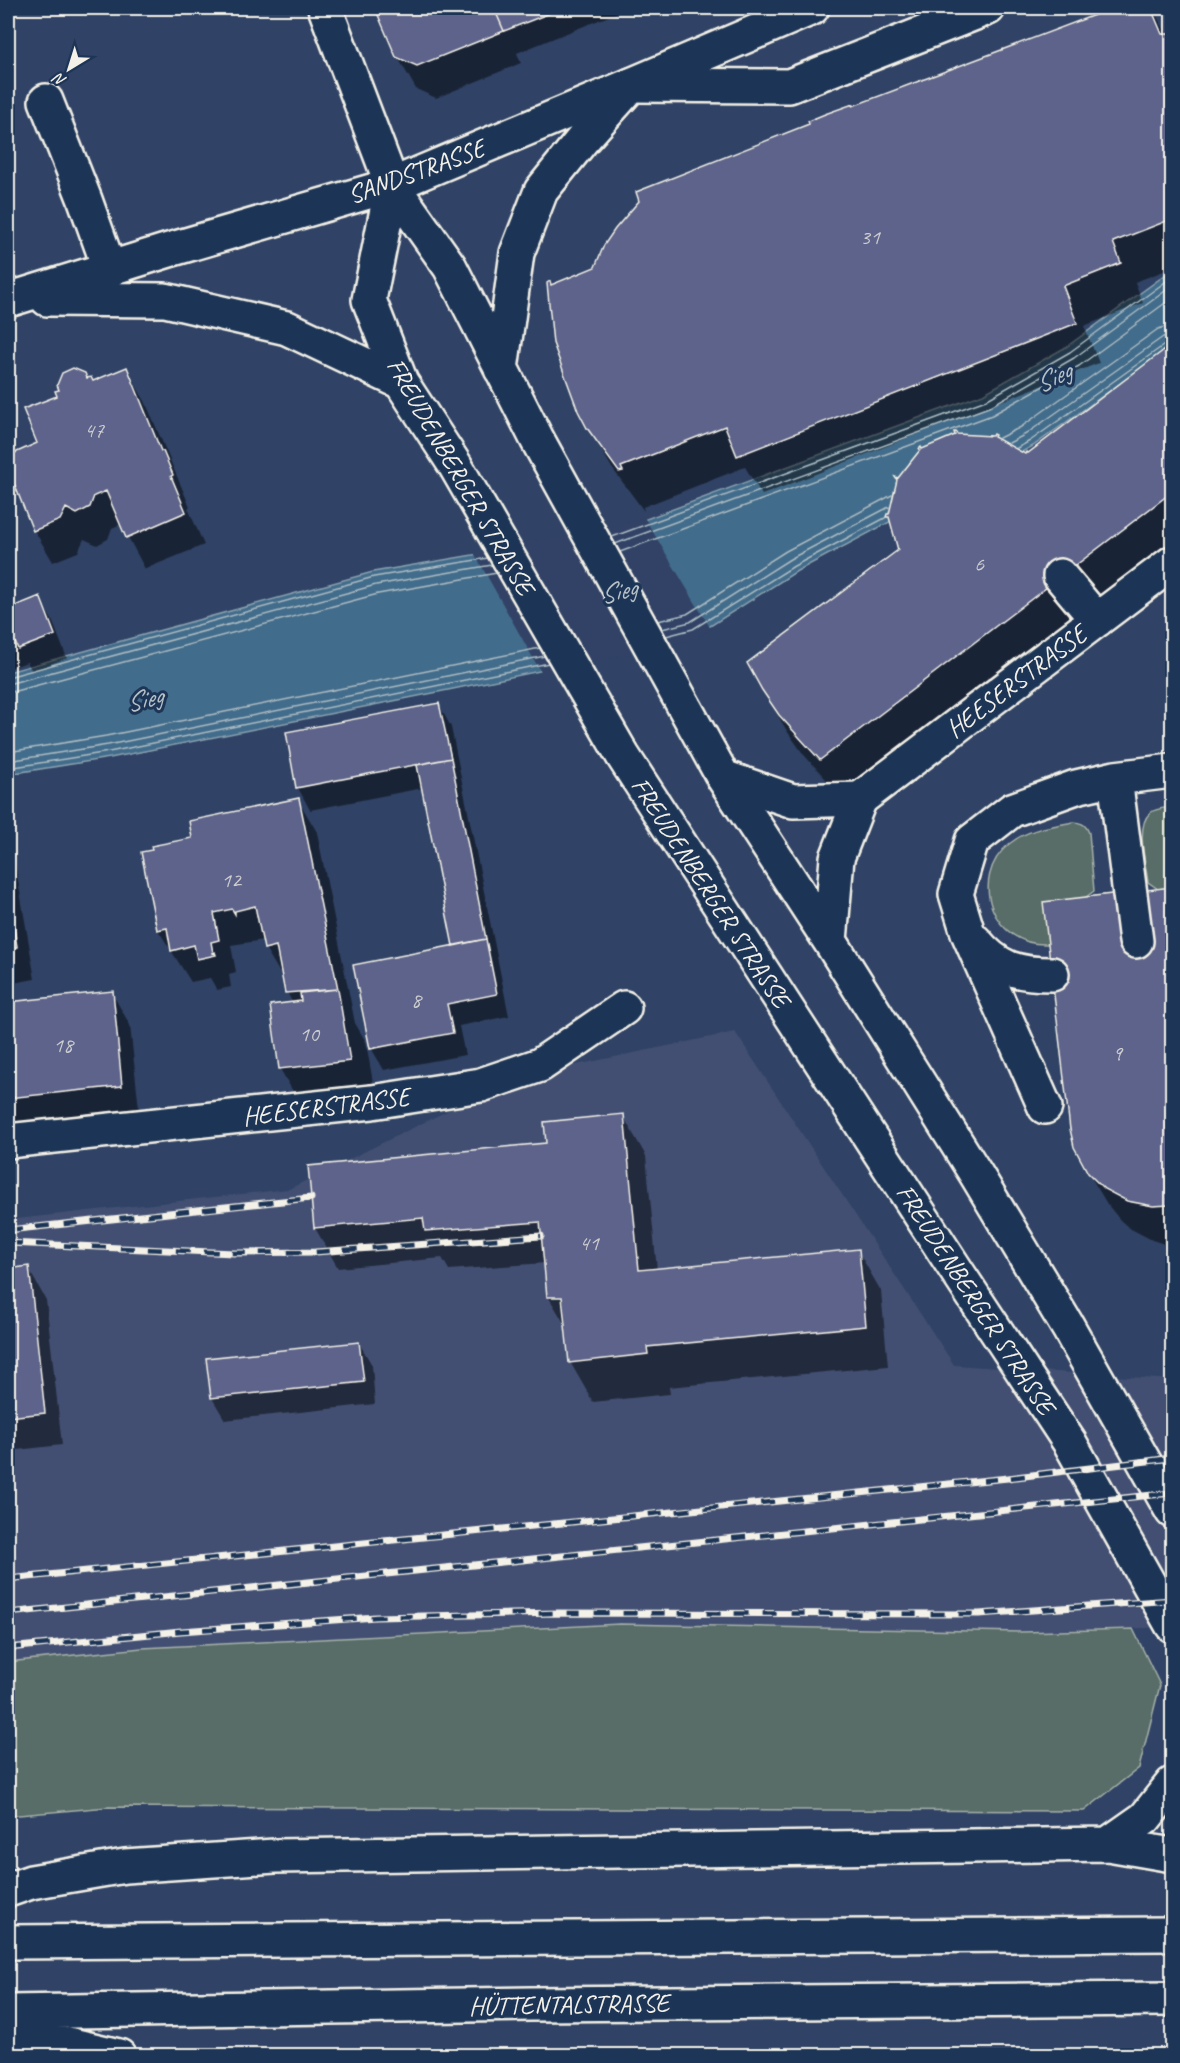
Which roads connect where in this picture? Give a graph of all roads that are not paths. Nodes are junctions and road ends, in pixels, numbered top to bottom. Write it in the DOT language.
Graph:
graph roads {
  1 [pos="325,8"];
  2 [pos="812,8"];
  3 [pos="988,8"];
  4 [pos="631,85"];
  5 [pos="46,101"];
  6 [pos="392,185"];
  7 [pos="110,270"];
  8 [pos="10,299"];
  9 [pos="501,369"];
  10 [pos="401,382"];
  11 [pos="1173,563"];
  12 [pos="1060,576"];
  13 [pos="1097,620"];
  14 [pos="1173,771"];
  15 [pos="723,777"];
  16 [pos="1115,778"];
  17 [pos="860,800"];
  18 [pos="968,933"];
  19 [pos="830,941"];
  20 [pos="1136,941"];
  21 [pos="1052,974"];
  22 [pos="624,1008"];
  23 [pos="1045,1107"];
  24 [pos="8,1141"];
  25 [pos="1173,1511"];
  26 [pos="1173,1625"];
  27 [pos="1173,1784"];
  28 [pos="1108,1844"];
  29 [pos="1173,1855"];
  30 [pos="8,1890"];
  31 [pos="1173,1934"];
  32 [pos="8,1942"];
  33 [pos="1173,1999"];
  34 [pos="8,2012"];
  35 [pos="8,2030"];
  36 [pos="119,2055"];
  1 -- 6 [label="main road"];
  2 -- 4 [label="main road, SANDSTRASSE"];
  3 -- 4 [label="main road"];
  4 -- 6 [label="main road, SANDSTRASSE"];
  4 -- 9 [label="main road"];
  5 -- 7 [label="main road"];
  6 -- 7 [label="main road, SANDSTRASSE"];
  6 -- 9 [label="main road"];
  6 -- 10 [label="main road, FREUDENBERGER STRASSE"];
  7 -- 8 [label="main road, SANDSTRASSE"];
  8 -- 10 [label="main road"];
  9 -- 15 [label="main road"];
  10 -- 26 [label="main road, FREUDENBERGER STRASSE"];
  11 -- 13 [label="main road, HEESERSTRASSE"];
  12 -- 13 [label="main road"];
  13 -- 17 [label="main road, HEESERSTRASSE"];
  14 -- 16 [label="main road"];
  15 -- 17 [label="main road"];
  15 -- 19 [label="main road"];
  16 -- 18 [label="main road"];
  16 -- 20 [label="main road"];
  17 -- 19 [label="main road"];
  18 -- 21 [label="main road"];
  18 -- 23 [label="main road"];
  19 -- 25 [label="main road"];
  22 -- 24 [label="main road, HEESERSTRASSE"];
  27 -- 28 [label="main road"];
  28 -- 29 [label="main road"];
  28 -- 30 [label="main road"];
  31 -- 32 [label="main road"];
  33 -- 34 [label="main road, HÜTTENTALSTRASSE"];
  35 -- 36 [label="main road"];
}
